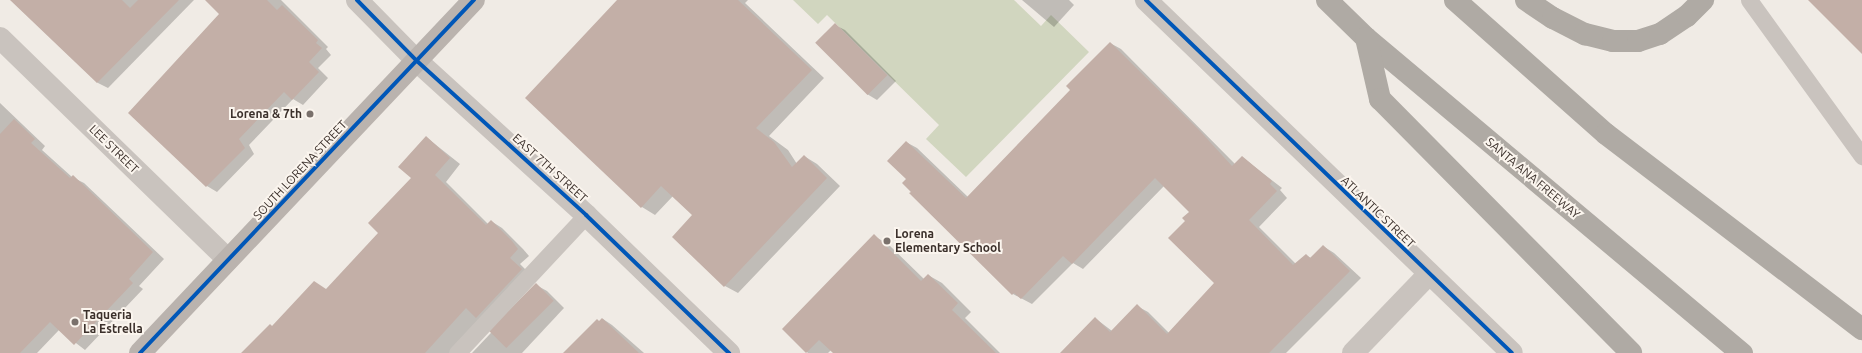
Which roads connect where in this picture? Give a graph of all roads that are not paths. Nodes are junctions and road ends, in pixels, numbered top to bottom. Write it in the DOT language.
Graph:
graph roads {
  1 [pos="357,0"];
  2 [pos="474,0"];
  3 [pos="1146,0"];
  4 [pos="1327,0"];
  5 [pos="1455,0"];
  6 [pos="1526,0"];
  7 [pos="1703,0"];
  8 [pos="1749,0"];
  9 [pos="0,38"];
  10 [pos="1366,38"];
  11 [pos="417,60"];
  12 [pos="1862,156"];
  13 [pos="586,215"];
  14 [pos="228,260"];
  15 [pos="1429,274"];
  16 [pos="1862,329"];
  17 [pos="140,353"];
  18 [pos="457,353"];
  19 [pos="729,353"];
  20 [pos="1353,353"];
  21 [pos="1512,353"];
  22 [pos="1631,353"];
  23 [pos="1742,353"];
  1 -- 11 [label="street, EAST 7TH STREET"];
  2 -- 11 [label="main road, SOUTH LORENA STREET"];
  3 -- 15 [label="street, ATLANTIC STREET"];
  4 -- 10 [label="highway, SANTA ANA FREEWAY"];
  5 -- 16 [label="highway"];
  6 -- 7 [label="highway"];
  8 -- 12 [label="lane"];
  9 -- 14 [label="street, LEE STREET"];
  10 -- 22 [label="highway"];
  10 -- 23 [label="highway, SANTA ANA FREEWAY"];
  11 -- 13 [label="street, EAST 7TH STREET"];
  11 -- 14 [label="main road, SOUTH LORENA STREET"];
  13 -- 18 [label="lane"];
  13 -- 19 [label="street, EAST 7TH STREET"];
  14 -- 17 [label="main road, SOUTH LORENA STREET"];
  15 -- 20 [label="street"];
  15 -- 21 [label="street, ATLANTIC STREET"];
}
